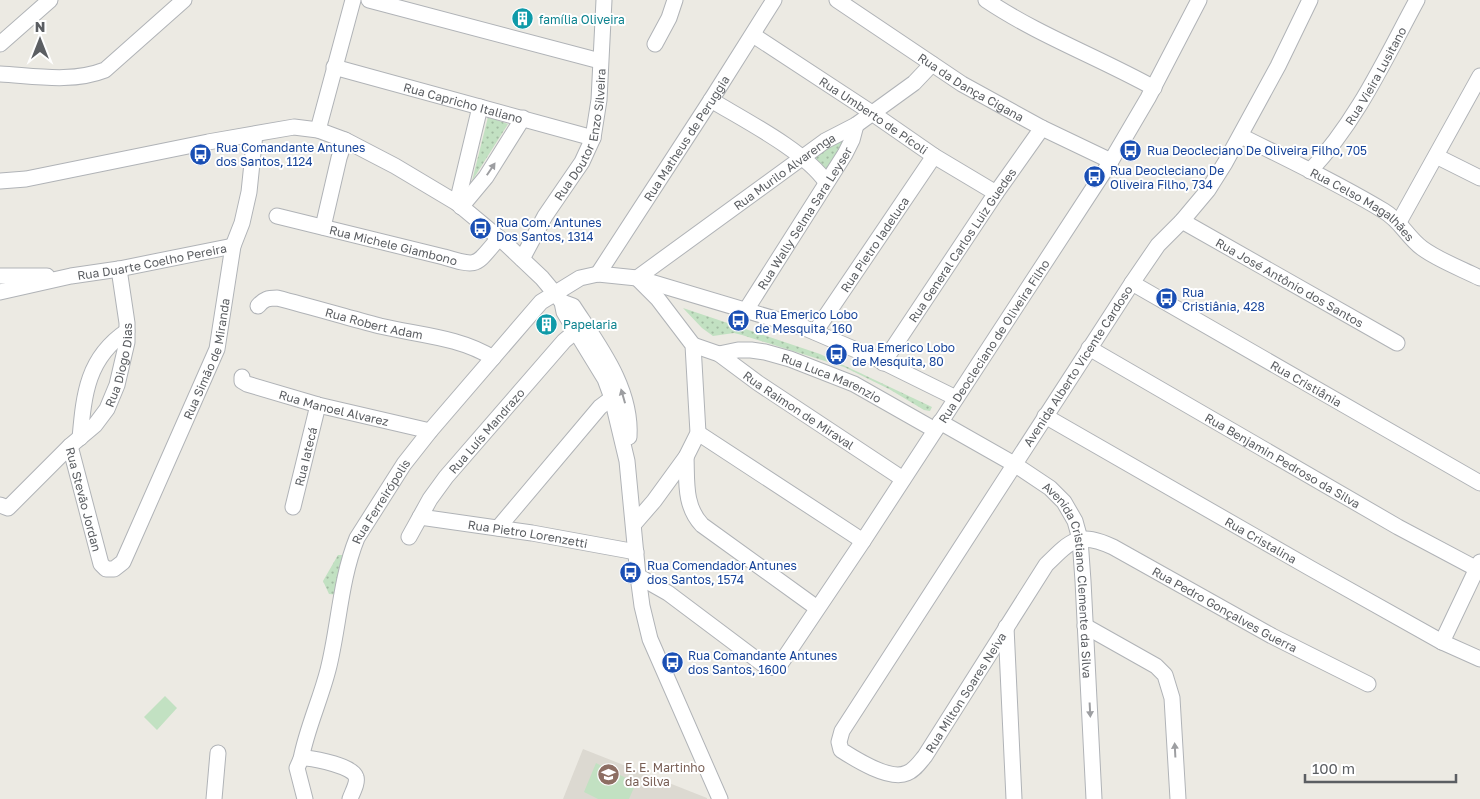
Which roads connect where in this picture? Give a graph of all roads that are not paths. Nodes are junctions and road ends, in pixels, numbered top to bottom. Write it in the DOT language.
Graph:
graph roads {
  1 [pos="50,0"];
  2 [pos="184,0"];
  3 [pos="353,0"];
  4 [pos="369,0"];
  5 [pos="604,0"];
  6 [pos="675,0"];
  7 [pos="774,0"];
  8 [pos="838,0"];
  9 [pos="986,0"];
  10 [pos="1310,0"];
  11 [pos="1417,0"];
  12 [pos="1193,2"];
  13 [pos="752,35"];
  14 [pos="0,44"];
  15 [pos="656,44"];
  16 [pos="600,61"];
  17 [pos="932,64"];
  18 [pos="334,67"];
  19 [pos="0,74"];
  20 [pos="1480,76"];
  21 [pos="1154,88"];
  22 [pos="711,100"];
  23 [pos="480,107"];
  24 [pos="872,113"];
  25 [pos="523,118"];
  26 [pos="856,125"];
  27 [pos="1042,128"];
  28 [pos="318,130"];
  29 [pos="255,134"];
  30 [pos="1241,136"];
  31 [pos="593,138"];
  32 [pos="345,140"];
  33 [pos="934,156"];
  34 [pos="1436,156"];
  35 [pos="801,158"];
  36 [pos="1111,161"];
  37 [pos="1310,171"];
  38 [pos="1480,178"];
  39 [pos="0,181"];
  40 [pos="826,182"];
  41 [pos="996,193"];
  42 [pos="459,205"];
  43 [pos="277,216"];
  44 [pos="1182,222"];
  45 [pos="1399,222"];
  46 [pos="323,227"];
  47 [pos="498,238"];
  48 [pos="232,246"];
  49 [pos="522,259"];
  50 [pos="119,269"];
  51 [pos="598,274"];
  52 [pos="0,276"];
  53 [pos="71,276"];
  54 [pos="637,278"];
  55 [pos="1480,278"];
  56 [pos="1132,283"];
  57 [pos="0,292"];
  58 [pos="558,297"];
  59 [pos="258,306"];
  60 [pos="746,310"];
  61 [pos="127,331"];
  62 [pos="576,331"];
  63 [pos="815,332"];
  64 [pos="1397,343"];
  65 [pos="693,345"];
  66 [pos="1090,348"];
  67 [pos="719,354"];
  68 [pos="493,358"];
  69 [pos="883,363"];
  70 [pos="242,377"];
  71 [pos="612,398"];
  72 [pos="956,398"];
  73 [pos="318,405"];
  74 [pos="1045,416"];
  75 [pos="937,426"];
  76 [pos="430,431"];
  77 [pos="698,433"];
  78 [pos="75,442"];
  79 [pos="686,457"];
  80 [pos="627,461"];
  81 [pos="1014,464"];
  82 [pos="903,478"];
  83 [pos="1480,483"];
  84 [pos="4,506"];
  85 [pos="294,507"];
  86 [pos="420,517"];
  87 [pos="634,524"];
  88 [pos="498,528"];
  89 [pos="408,537"];
  90 [pos="1080,539"];
  91 [pos="863,541"];
  92 [pos="636,552"];
  93 [pos="1478,566"];
  94 [pos="114,569"];
  95 [pos="638,576"];
  96 [pos="817,608"];
  97 [pos="1085,626"];
  98 [pos="1006,627"];
  99 [pos="1442,642"];
  100 [pos="1480,660"];
  101 [pos="1368,684"];
  102 [pos="842,731"];
  103 [pos="218,753"];
  104 [pos="300,760"];
  105 [pos="214,799"];
  106 [pos="304,799"];
  107 [pos="350,799"];
  108 [pos="720,799"];
  109 [pos="1014,799"];
  110 [pos="1094,799"];
  111 [pos="1178,799"];
  1 -- 14 [label="street"];
  2 -- 19 [label="street"];
  3 -- 18 [label="street"];
  4 -- 16 [label="street"];
  5 -- 16 [label="street, Rua Doutor Enzo Silveira"];
  6 -- 15 [label="street"];
  7 -- 13 [label="street, Rua Matheus de Peruggia"];
  8 -- 17 [label="street, Rua da Dança Cigana"];
  9 -- 21 [label="street"];
  10 -- 30 [label="street, Avenida Alberto Vicente Cardoso"];
  11 -- 37 [label="street, Rua Vieira Lusitano"];
  12 -- 21 [label="street, Rua Deocleciano de Oliveira Filho"];
  13 -- 22 [label="street, Rua Matheus de Peruggia"];
  13 -- 24 [label="street, Rua Umberto de Pícoli"];
  16 -- 31 [label="street, Rua Doutor Enzo Silveira"];
  17 -- 24 [label="street, Rua Murilo Alvarenga"];
  17 -- 27 [label="street, Rua da Dança Cigana"];
  18 -- 23 [label="street, Rua Capricho Italiano"];
  18 -- 28 [label="street"];
  20 -- 34 [label="street"];
  21 -- 36 [label="street, Rua Deocleciano de Oliveira Filho"];
  22 -- 35 [label="street"];
  22 -- 51 [label="street, Rua Matheus de Peruggia"];
  23 -- 25 [label="street, Rua Capricho Italiano"];
  23 -- 42 [label="street"];
  24 -- 26 [label="street, Rua Murilo Alvarenga"];
  24 -- 33 [label="street, Rua Umberto de Pícoli"];
  25 -- 31 [label="street, Rua Capricho Italiano"];
  42 -- 25 [label="street, one-way"];
  26 -- 35 [label="street, Rua Murilo Alvarenga"];
  26 -- 40 [label="street, Rua Wally Selma Sara Leyser"];
  27 -- 36 [label="street, Rua da Dança Cigana"];
  27 -- 41 [label="street, Rua General Carlos Luiz Guedes"];
  28 -- 29 [label="street"];
  28 -- 32 [label="street"];
  29 -- 39 [label="street"];
  29 -- 48 [label="street, Rua Simão de Miranda"];
  30 -- 37 [label="street, Rua Celso Magalhães"];
  30 -- 44 [label="street, Avenida Alberto Vicente Cardoso"];
  31 -- 49 [label="street, Rua Doutor Enzo Silveira"];
  32 -- 42 [label="street"];
  32 -- 46 [label="street"];
  33 -- 41 [label="street, Rua Umberto de Pícoli"];
  33 -- 63 [label="street, Rua Pietro Iadeluca"];
  34 -- 38 [label="street"];
  34 -- 45 [label="street"];
  35 -- 40 [label="street"];
  35 -- 54 [label="street, Rua Murilo Alvarenga"];
  36 -- 72 [label="street, Rua Deocleciano de Oliveira Filho"];
  37 -- 45 [label="street, Rua Celso Magalhães"];
  40 -- 60 [label="street, Rua Wally Selma Sara Leyser"];
  41 -- 69 [label="street, Rua General Carlos Luiz Guedes"];
  42 -- 47 [label="street"];
  43 -- 46 [label="street, Rua Michele Giambono"];
  44 -- 56 [label="street, Avenida Alberto Vicente Cardoso"];
  44 -- 64 [label="street, Rua José Antônio dos Santos"];
  45 -- 55 [label="street, Rua Celso Magalhães"];
  46 -- 47 [label="street, Rua Michele Giambono"];
  47 -- 49 [label="street"];
  48 -- 50 [label="street, Rua Duarte Coelho Pereira"];
  48 -- 94 [label="street, Rua Simão de Miranda"];
  49 -- 58 [label="street"];
  50 -- 53 [label="street, Rua Duarte Coelho Pereira"];
  50 -- 61 [label="street, Rua Diogo Dias"];
  51 -- 54 [label="street"];
  51 -- 58 [label="street, Rua Ferreirópolis"];
  52 -- 53 [label="street, Rua Duarte Coelho Pereira"];
  53 -- 57 [label="street, Rua Duarte Coelho Pereira"];
  54 -- 60 [label="street"];
  54 -- 65 [label="street"];
  56 -- 66 [label="street, Avenida Alberto Vicente Cardoso"];
  56 -- 83 [label="street, Rua Cristiânia"];
  58 -- 62 [label="street"];
  58 -- 68 [label="street, Rua Ferreirópolis"];
  80 -- 58 [label="street, one-way"];
  59 -- 68 [label="street, Rua Robert Adam"];
  60 -- 63 [label="street"];
  61 -- 78 [label="street"];
  61 -- 78 [label="street, Rua Diogo Dias"];
  62 -- 71 [label="street"];
  62 -- 86 [label="street, Rua Luís Mandrazo"];
  63 -- 69 [label="street"];
  65 -- 67 [label="street, Rua Raimon de Miraval"];
  65 -- 77 [label="street"];
  66 -- 74 [label="street, Avenida Alberto Vicente Cardoso"];
  66 -- 93 [label="street, Rua Benjamin Pedroso da Silva"];
  67 -- 75 [label="street, Rua Luca Marenzio"];
  67 -- 82 [label="street, Rua Raimon de Miraval"];
  68 -- 76 [label="street, Rua Ferreirópolis"];
  69 -- 72 [label="street"];
  70 -- 73 [label="street, Rua Manoel Alvarez"];
  71 -- 80 [label="street"];
  71 -- 88 [label="street"];
  72 -- 75 [label="street, Rua Deocleciano de Oliveira Filho"];
  73 -- 76 [label="street, Rua Manoel Alvarez"];
  73 -- 85 [label="street, Rua Iatecá"];
  74 -- 81 [label="street, Avenida Alberto Vicente Cardoso"];
  74 -- 99 [label="street, Rua Cristalina"];
  75 -- 81 [label="street, Avenida Cristiano Clemente da Silva"];
  75 -- 82 [label="street, Rua Deocleciano de Oliveira Filho"];
  76 -- 104 [label="street, Rua Ferreirópolis"];
  77 -- 79 [label="street"];
  77 -- 91 [label="street"];
  78 -- 84 [label="street, Rua Stevão Jordan"];
  78 -- 94 [label="street, Rua Stevão Jordan"];
  79 -- 87 [label="street"];
  79 -- 96 [label="street"];
  80 -- 87 [label="street"];
  81 -- 90 [label="street, Avenida Cristiano Clemente da Silva"];
  81 -- 102 [label="street, Avenida Alberto Vicente Cardoso"];
  82 -- 91 [label="street, Rua Deocleciano de Oliveira Filho"];
  86 -- 88 [label="street, Rua Pietro Lorenzetti"];
  86 -- 89 [label="street, Rua Luís Mandrazo"];
  87 -- 92 [label="street"];
  88 -- 92 [label="street, Rua Pietro Lorenzetti"];
  90 -- 97 [label="street, Avenida Cristiano Clemente da Silva"];
  90 -- 98 [label="street, Rua Milton Soares Neiva"];
  90 -- 101 [label="street, Rua Pedro Gonçalves Guerra"];
  91 -- 96 [label="street, Rua Deocleciano de Oliveira Filho"];
  92 -- 95 [label="street"];
  93 -- 99 [label="street"];
  95 -- 96 [label="street, Rua Deocleciano de Oliveira Filho"];
  95 -- 108 [label="street"];
  97 -- 110 [label="street, Avenida Cristiano Clemente da Silva, one-way"];
  111 -- 97 [label="street, one-way"];
  98 -- 102 [label="street, Rua Milton Soares Neiva"];
  98 -- 109 [label="street"];
  99 -- 100 [label="street, Rua Cristalina"];
  103 -- 105 [label="street"];
  104 -- 106 [label="street, Rua Ferreirópolis"];
  104 -- 107 [label="street"];
}
